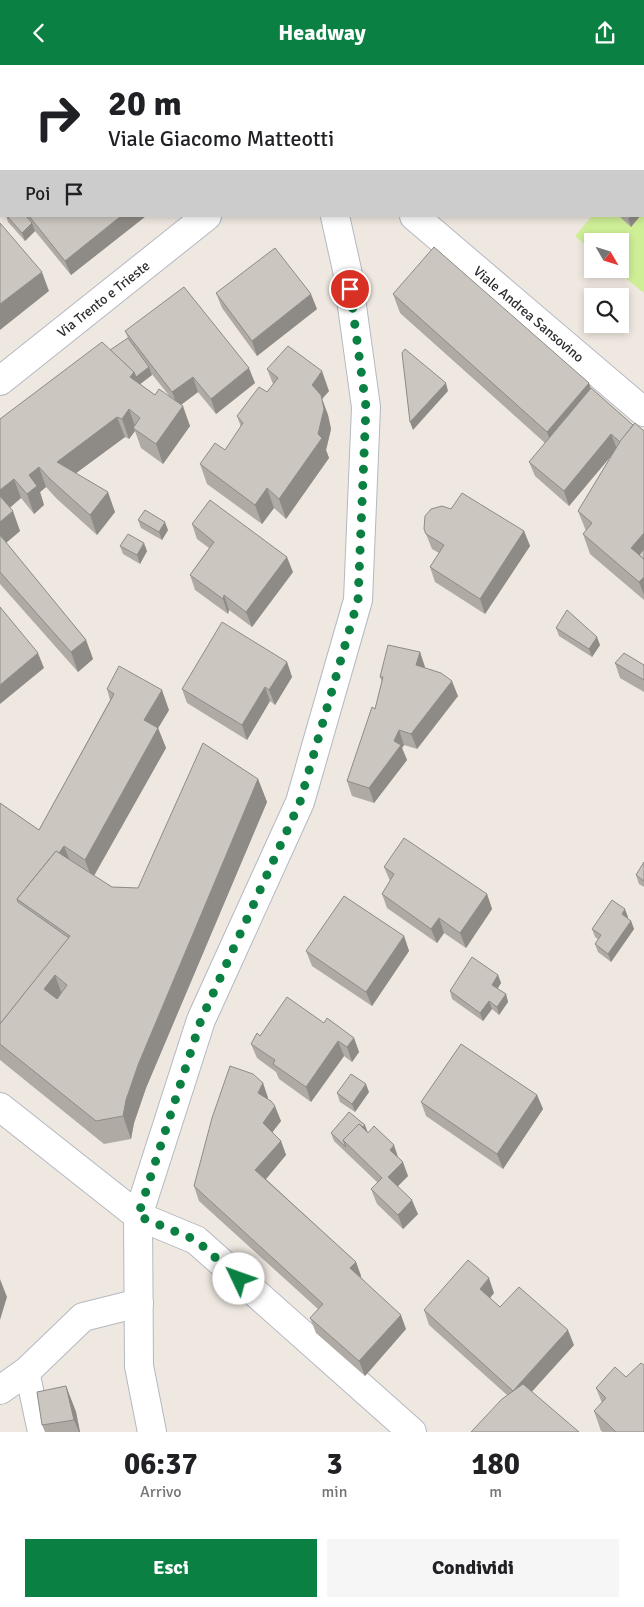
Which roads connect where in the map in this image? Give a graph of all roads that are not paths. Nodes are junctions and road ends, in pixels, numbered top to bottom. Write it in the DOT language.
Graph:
graph roads {
  1 [pos="206,217"];
  2 [pos="335,217"];
  3 [pos="415,217"];
  4 [pos="0,381"];
  5 [pos="644,412"];
  6 [pos="0,1107"];
  7 [pos="138,1216"];
  8 [pos="139,1303"];
  9 [pos="27,1371"];
  10 [pos="0,1390"];
  11 [pos="40,1432"];
  12 [pos="152,1432"];
  13 [pos="412,1432"];
  1 -- 4 [label="main road, Via Trento e Trieste"];
  2 -- 7 [label="main road"];
  3 -- 5 [label="main road, Viale Andrea Sansovino"];
  6 -- 7 [label="main road"];
  7 -- 8 [label="main road"];
  7 -- 13 [label="main road"];
  8 -- 9 [label="main road"];
  8 -- 12 [label="main road"];
  9 -- 10 [label="main road"];
  9 -- 11 [label="lane"];
}
